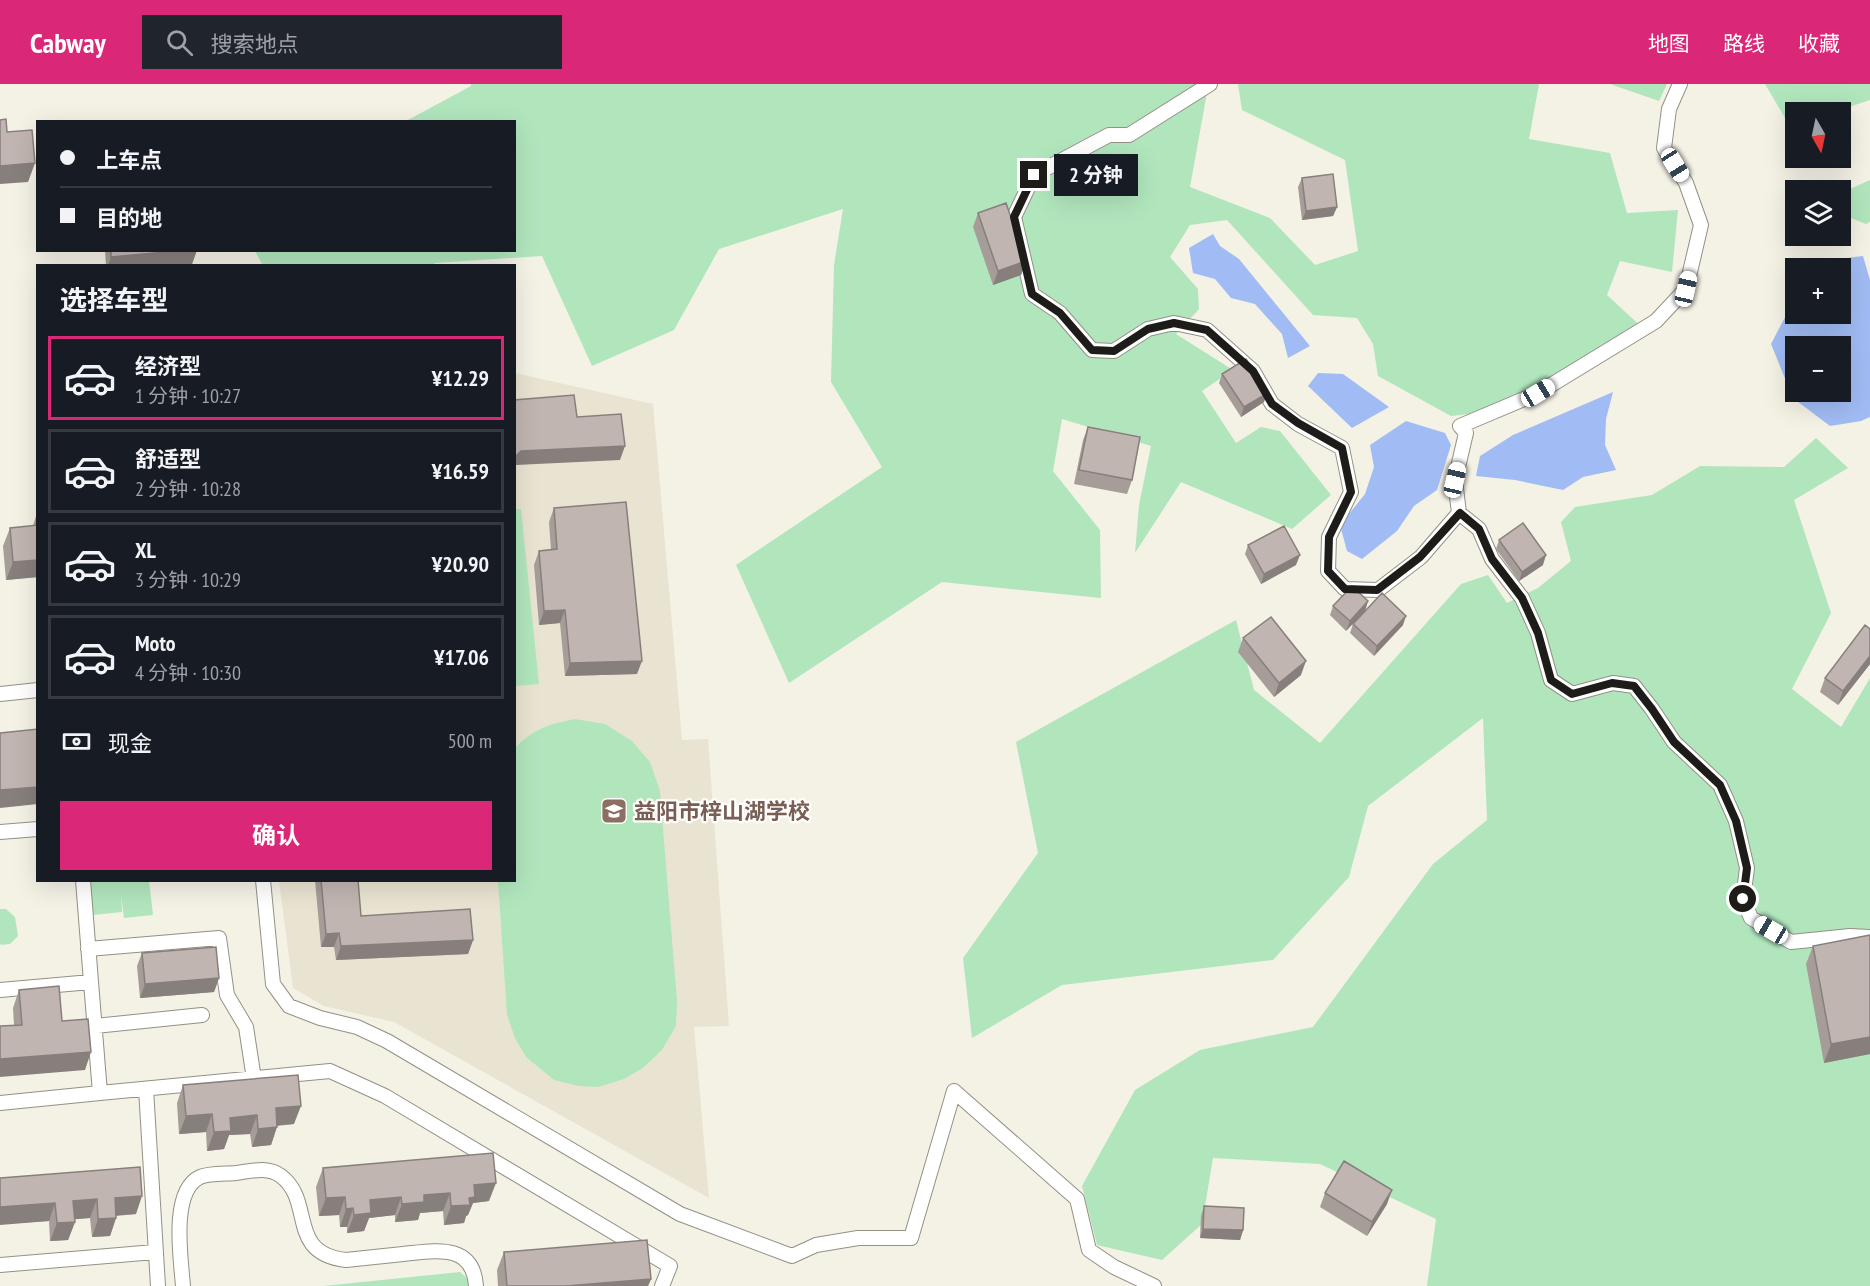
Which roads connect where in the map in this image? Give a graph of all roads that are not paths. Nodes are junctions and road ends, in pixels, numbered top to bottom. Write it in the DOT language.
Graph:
graph roads {
  1 [pos="1210,84"];
  2 [pos="1680,84"];
  3 [pos="1460,513"];
  4 [pos="36,690"];
  5 [pos="0,694"];
  6 [pos="36,829"];
  7 [pos="0,832"];
  8 [pos="83,882"];
  9 [pos="263,882"];
  10 [pos="1870,937"];
  11 [pos="88,949"];
  12 [pos="91,982"];
  13 [pos="0,990"];
  14 [pos="202,1015"];
  15 [pos="94,1026"];
  16 [pos="254,1079"];
  17 [pos="146,1089"];
  18 [pos="100,1093"];
  19 [pos="0,1103"];
  20 [pos="155,1252"];
  21 [pos="0,1265"];
  22 [pos="158,1286"];
  23 [pos="183,1286"];
  24 [pos="476,1286"];
  25 [pos="662,1286"];
  26 [pos="1154,1286"];
  1 -- 3 [label="street"];
  2 -- 3 [label="street"];
  3 -- 10 [label="street"];
  4 -- 5 [label="street"];
  6 -- 7 [label="street"];
  8 -- 11 [label="street"];
  9 -- 26 [label="street"];
  11 -- 12 [label="street"];
  11 -- 16 [label="street"];
  12 -- 13 [label="street"];
  12 -- 15 [label="street"];
  14 -- 15 [label="street"];
  15 -- 18 [label="street"];
  16 -- 17 [label="street"];
  16 -- 25 [label="street"];
  17 -- 18 [label="street"];
  17 -- 20 [label="street"];
  18 -- 19 [label="street"];
  20 -- 21 [label="street"];
  20 -- 22 [label="street"];
  23 -- 24 [label="street"];
}
